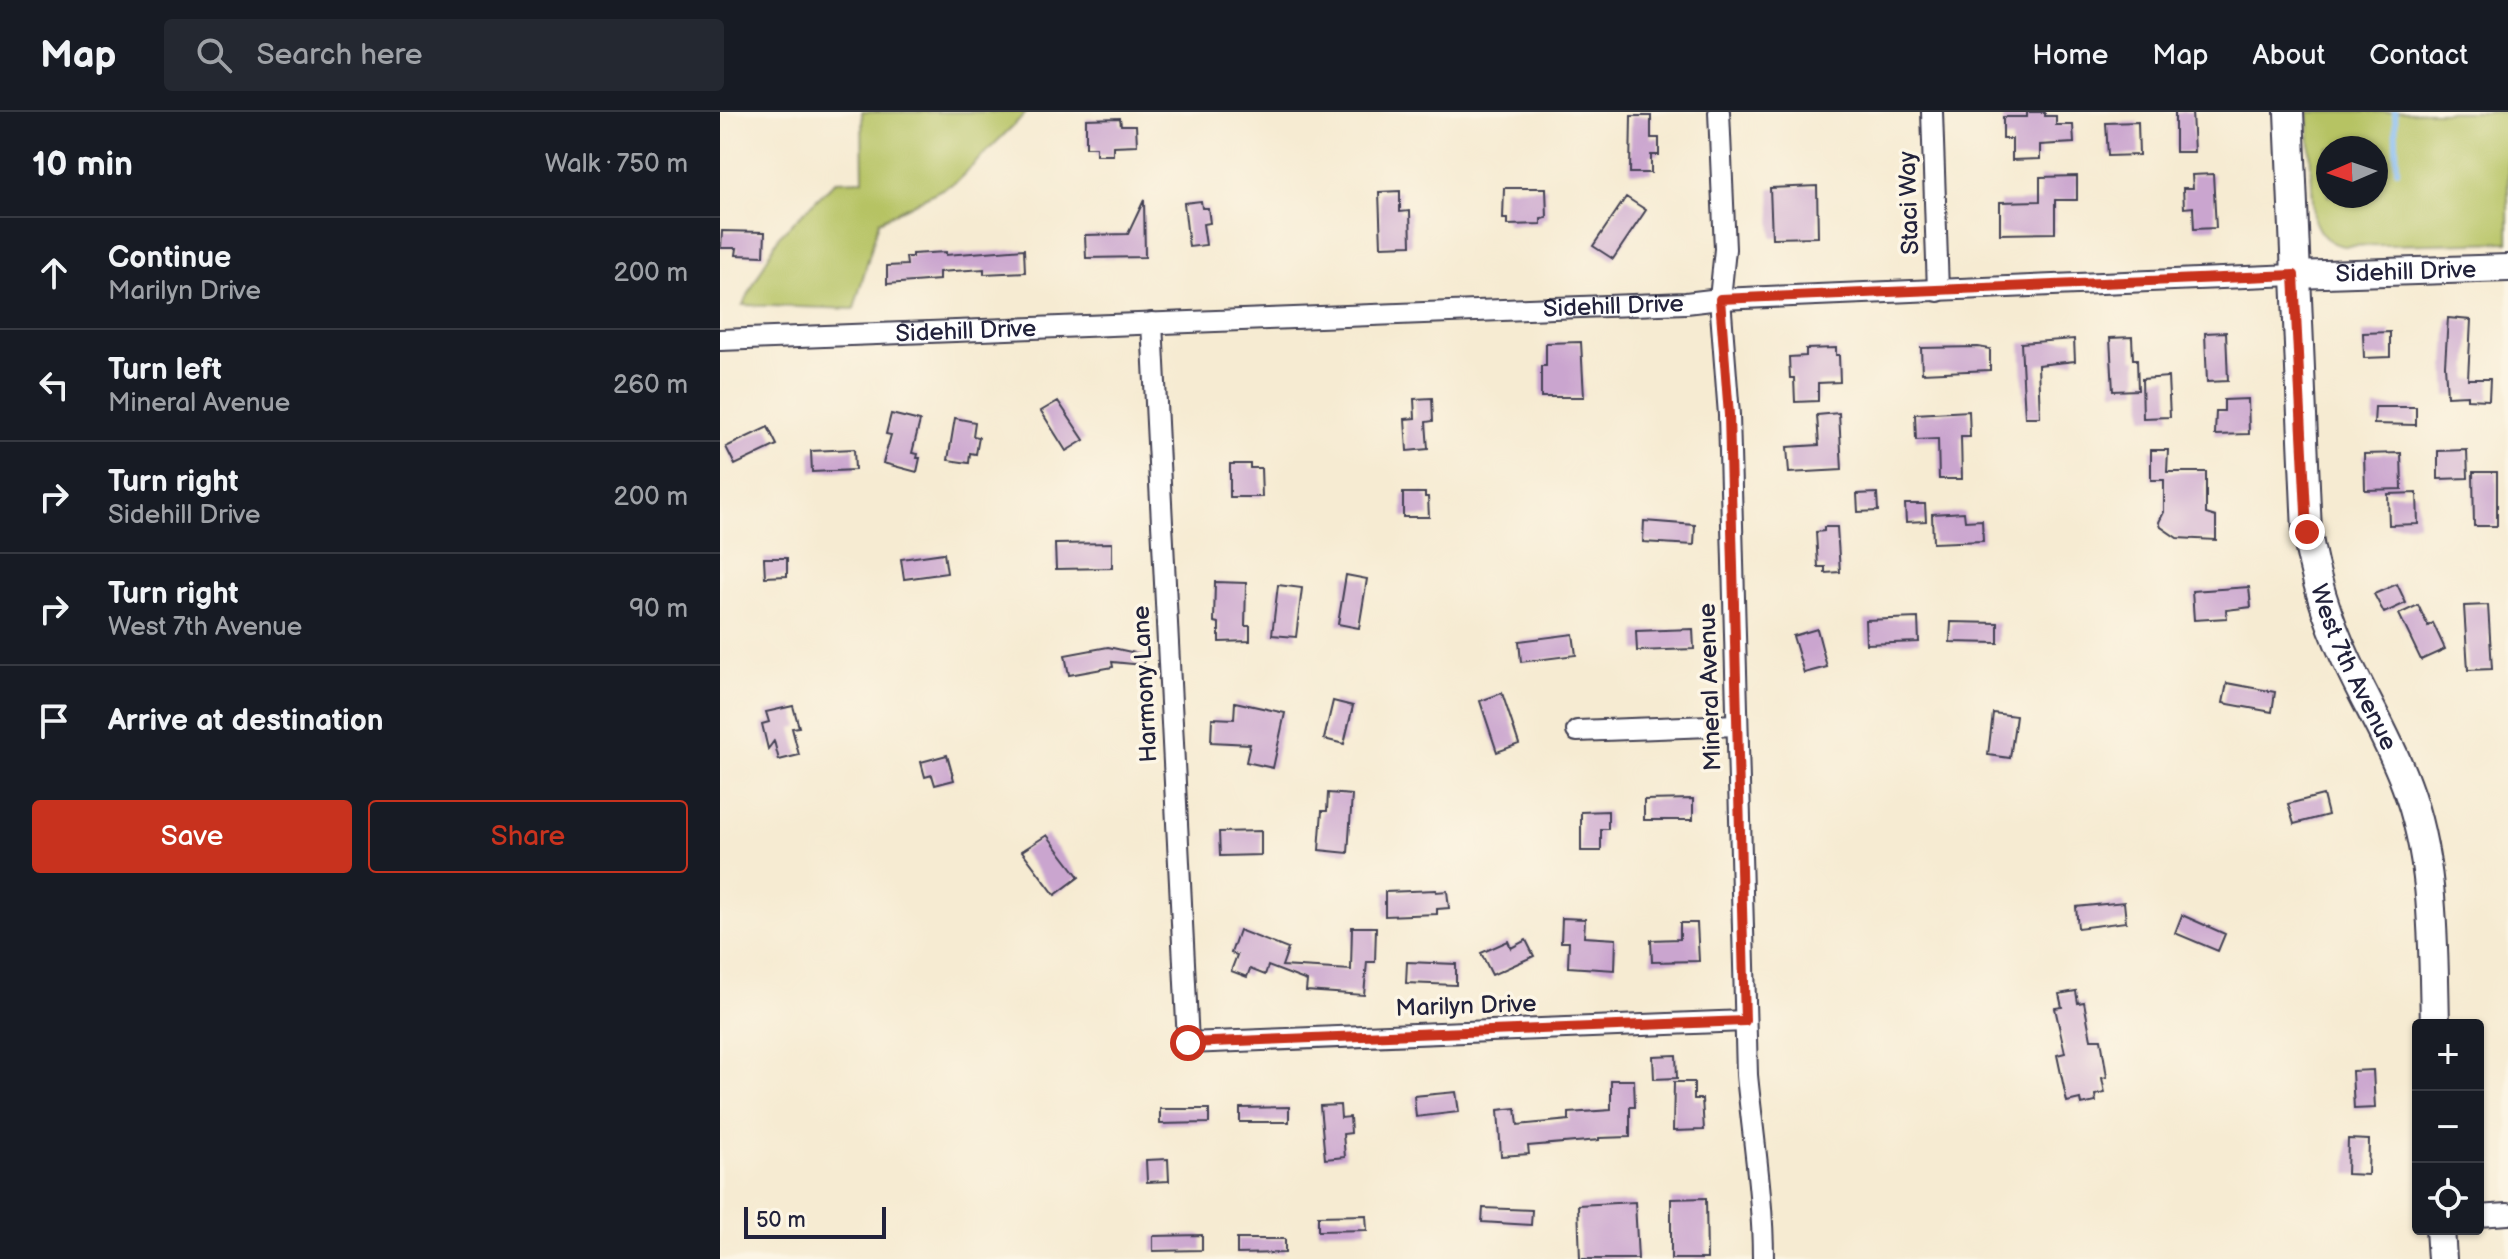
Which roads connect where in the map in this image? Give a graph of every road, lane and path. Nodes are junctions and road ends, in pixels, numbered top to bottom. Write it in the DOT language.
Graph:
graph roads {
  1 [pos="1719,112"];
  2 [pos="1932,112"];
  3 [pos="2289,112"];
  4 [pos="2508,268"];
  5 [pos="2294,275"];
  6 [pos="1938,291"];
  7 [pos="1720,299"];
  8 [pos="1152,323"];
  9 [pos="720,340"];
  10 [pos="1737,725"];
  11 [pos="1577,731"];
  12 [pos="2435,1019"];
  13 [pos="1745,1021"];
  14 [pos="1188,1043"];
  15 [pos="2508,1214"];
  16 [pos="2484,1216"];
  17 [pos="2440,1235"];
  18 [pos="1763,1259"];
  19 [pos="2442,1259"];
  1 -- 7 [label="street, Mineral Avenue"];
  2 -- 6 [label="street, Staci Way"];
  3 -- 5 [label="main road, West 7th Avenue"];
  4 -- 5 [label="street, Sidehill Drive"];
  5 -- 6 [label="street, Sidehill Drive"];
  5 -- 12 [label="main road, West 7th Avenue"];
  6 -- 7 [label="street, Sidehill Drive"];
  7 -- 8 [label="street, Sidehill Drive"];
  7 -- 10 [label="street, Mineral Avenue"];
  8 -- 9 [label="street, Sidehill Drive"];
  8 -- 14 [label="street, Harmony Lane"];
  10 -- 11 [label="street"];
  10 -- 13 [label="street, Mineral Avenue"];
  13 -- 14 [label="street, Marilyn Drive"];
  13 -- 18 [label="street, Mineral Avenue"];
  15 -- 16 [label="street"];
  17 -- 19 [label="main road"];
}
